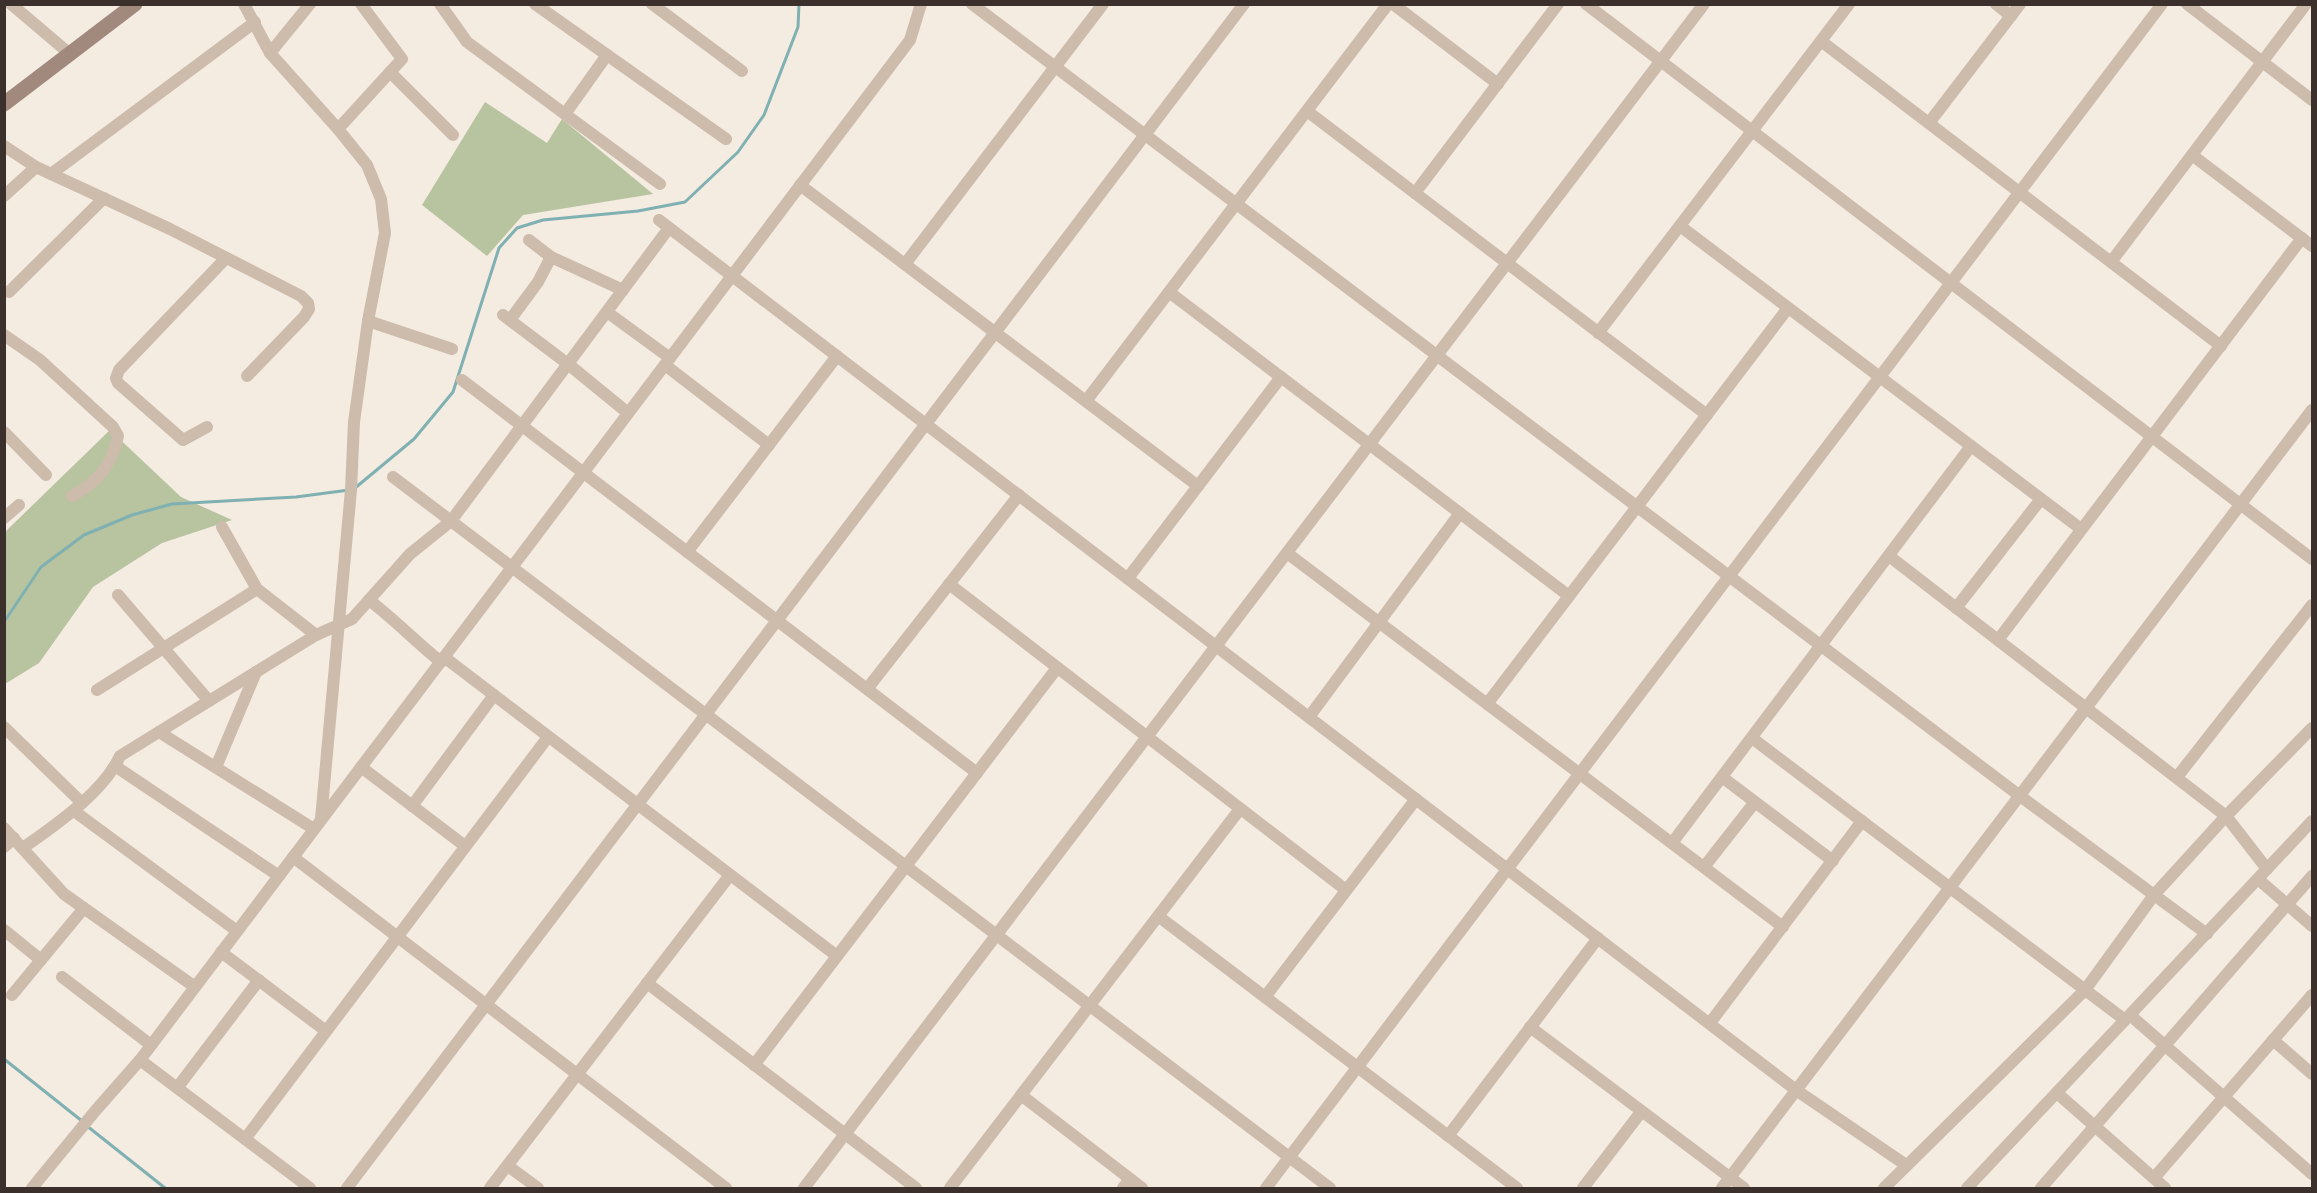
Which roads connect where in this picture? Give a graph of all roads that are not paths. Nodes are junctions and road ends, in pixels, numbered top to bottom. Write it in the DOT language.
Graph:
graph roads {
  1 [pos="11,4"];
  2 [pos="244,4"];
  3 [pos="310,4"];
  4 [pos="361,4"];
  5 [pos="440,4"];
  6 [pos="457,4"];
  7 [pos="535,4"];
  8 [pos="652,4"];
  9 [pos="921,4"];
  10 [pos="972,4"];
  11 [pos="1103,4"];
  12 [pos="1244,4"];
  13 [pos="1388,4"];
  14 [pos="1393,4"];
  15 [pos="1558,4"];
  16 [pos="1586,4"];
  17 [pos="1704,4"];
  18 [pos="1849,4"];
  19 [pos="1996,4"];
  20 [pos="2020,4"];
  21 [pos="2162,4"];
  22 [pos="2187,4"];
  23 [pos="2306,4"];
  24 [pos="135,5"];
  25 [pos="2011,16"];
  26 [pos="449,17"];
  27 [pos="255,22"];
  28 [pos="1821,41"];
  29 [pos="270,53"];
  30 [pos="70,54"];
  31 [pos="608,55"];
  32 [pos="1661,62"];
  33 [pos="2263,62"];
  34 [pos="1055,68"];
  35 [pos="742,71"];
  36 [pos="390,72"];
  37 [pos="1498,84"];
  38 [pos="2313,100"];
  39 [pos="4,104"];
  40 [pos="1307,111"];
  41 [pos="565,114"];
  42 [pos="1929,123"];
  43 [pos="338,129"];
  44 [pos="1752,131"];
  45 [pos="453,135"];
  46 [pos="1145,135"];
  47 [pos="726,139"];
  48 [pos="4,146"];
  49 [pos="2192,155"];
  50 [pos="36,167"];
  51 [pos="51,174"];
  52 [pos="660,184"];
  53 [pos="800,185"];
  54 [pos="2020,192"];
  55 [pos="1415,193"];
  56 [pos="4,196"];
  57 [pos="104,198"];
  58 [pos="1236,204"];
  59 [pos="659,220"];
  60 [pos="1680,226"];
  61 [pos="669,228"];
  62 [pos="530,240"];
  63 [pos="2307,242"];
  64 [pos="551,257"];
  65 [pos="226,258"];
  66 [pos="2111,262"];
  67 [pos="1507,263"];
  68 [pos="905,264"];
  69 [pos="732,276"];
  70 [pos="1951,283"];
  71 [pos="623,290"];
  72 [pos="9,292"];
  73 [pos="1169,292"];
  74 [pos="1788,308"];
  75 [pos="607,312"];
  76 [pos="368,321"];
  77 [pos="995,333"];
  78 [pos="1598,333"];
  79 [pos="4,335"];
  80 [pos="2221,346"];
  81 [pos="452,349"];
  82 [pos="837,356"];
  83 [pos="1437,356"];
  84 [pos="667,361"];
  85 [pos="568,364"];
  86 [pos="247,376"];
  87 [pos="1281,377"];
  88 [pos="1880,377"];
  89 [pos="462,380"];
  90 [pos="1086,401"];
  91 [pos="2313,410"];
  92 [pos="628,413"];
  93 [pos="1707,415"];
  94 [pos="926,424"];
  95 [pos="522,426"];
  96 [pos="207,427"];
  97 [pos="4,432"];
  98 [pos="2152,436"];
  99 [pos="1370,444"];
  100 [pos="770,445"];
  101 [pos="1971,446"];
  102 [pos="583,472"];
  103 [pos="46,475"];
  104 [pos="393,477"];
  105 [pos="1198,486"];
  106 [pos="1019,495"];
  107 [pos="72,496"];
  108 [pos="2042,500"];
  109 [pos="2241,504"];
  110 [pos="19,505"];
  111 [pos="1637,507"];
  112 [pos="1460,513"];
  113 [pos="4,519"];
  114 [pos="451,521"];
  115 [pos="222,527"];
  116 [pos="2081,530"];
  117 [pos="687,552"];
  118 [pos="1287,553"];
  119 [pos="1888,556"];
  120 [pos="2313,559"];
  121 [pos="512,567"];
  122 [pos="1729,576"];
  123 [pos="1128,578"];
  124 [pos="949,584"];
  125 [pos="257,589"];
  126 [pos="118,595"];
  127 [pos="1569,596"];
  128 [pos="369,600"];
  129 [pos="2313,605"];
  130 [pos="1956,608"];
  131 [pos="777,621"];
  132 [pos="1379,623"];
  133 [pos="339,625"];
  134 [pos="316,635"];
  135 [pos="1998,640"];
  136 [pos="1216,646"];
  137 [pos="1821,646"];
  138 [pos="164,648"];
  139 [pos="442,659"];
  140 [pos="1057,668"];
  141 [pos="256,672"];
  142 [pos="867,689"];
  143 [pos="98,690"];
  144 [pos="495,695"];
  145 [pos="209,701"];
  146 [pos="1487,704"];
  147 [pos="2086,708"];
  148 [pos="706,715"];
  149 [pos="1309,717"];
  150 [pos="4,727"];
  151 [pos="2313,728"];
  152 [pos="159,732"];
  153 [pos="548,736"];
  154 [pos="1147,737"];
  155 [pos="1752,738"];
  156 [pos="115,766"];
  157 [pos="216,767"];
  158 [pos="361,767"];
  159 [pos="977,773"];
  160 [pos="1580,774"];
  161 [pos="1722,777"];
  162 [pos="2177,777"];
  163 [pos="2020,796"];
  164 [pos="1416,799"];
  165 [pos="1755,801"];
  166 [pos="638,804"];
  167 [pos="412,806"];
  168 [pos="78,807"];
  169 [pos="1240,809"];
  170 [pos="2226,816"];
  171 [pos="1862,821"];
  172 [pos="2313,821"];
  173 [pos="318,825"];
  174 [pos="4,828"];
  175 [pos="9,843"];
  176 [pos="1672,843"];
  177 [pos="465,846"];
  178 [pos="23,848"];
  179 [pos="293,857"];
  180 [pos="1833,861"];
  181 [pos="906,866"];
  182 [pos="1704,867"];
  183 [pos="1508,869"];
  184 [pos="2267,869"];
  185 [pos="730,875"];
  186 [pos="279,876"];
  187 [pos="2313,876"];
  188 [pos="2258,879"];
  189 [pos="1950,888"];
  190 [pos="1346,890"];
  191 [pos="2154,895"];
  192 [pos="2288,904"];
  193 [pos="84,908"];
  194 [pos="1158,916"];
  195 [pos="2313,926"];
  196 [pos="1783,927"];
  197 [pos="4,930"];
  198 [pos="237,931"];
  199 [pos="2207,934"];
  200 [pos="996,935"];
  201 [pos="397,937"];
  202 [pos="1598,938"];
  203 [pos="222,952"];
  204 [pos="837,957"];
  205 [pos="41,960"];
  206 [pos="62,977"];
  207 [pos="259,980"];
  208 [pos="647,983"];
  209 [pos="195,987"];
  210 [pos="2085,990"];
  211 [pos="12,994"];
  212 [pos="1265,997"];
  213 [pos="2311,1000"];
  214 [pos="486,1005"];
  215 [pos="1090,1006"];
  216 [pos="2127,1018"];
  217 [pos="1710,1023"];
  218 [pos="1530,1027"];
  219 [pos="326,1031"];
  220 [pos="2273,1040"];
  221 [pos="151,1045"];
  222 [pos="2165,1046"];
  223 [pos="140,1060"];
  224 [pos="754,1065"];
  225 [pos="1358,1067"];
  226 [pos="2313,1074"];
  227 [pos="577,1075"];
  228 [pos="177,1088"];
  229 [pos="1796,1090"];
  230 [pos="2056,1093"];
  231 [pos="1021,1095"];
  232 [pos="2224,1097"];
  233 [pos="1641,1112"];
  234 [pos="2094,1127"];
  235 [pos="845,1134"];
  236 [pos="1448,1136"];
  237 [pos="245,1139"];
  238 [pos="1289,1157"];
  239 [pos="1906,1165"];
  240 [pos="508,1166"];
  241 [pos="2313,1174"];
  242 [pos="2154,1178"];
  243 [pos="1725,1183"];
  244 [pos="1126,1184"];
  245 [pos="32,1188"];
  246 [pos="310,1188"];
  247 [pos="347,1188"];
  248 [pos="490,1188"];
  249 [pos="538,1188"];
  250 [pos="726,1188"];
  251 [pos="804,1188"];
  252 [pos="916,1188"];
  253 [pos="950,1188"];
  254 [pos="1143,1188"];
  255 [pos="1266,1188"];
  256 [pos="1330,1188"];
  257 [pos="1517,1188"];
  258 [pos="1583,1188"];
  259 [pos="1744,1188"];
  260 [pos="1884,1188"];
  261 [pos="1967,1188"];
  262 [pos="2041,1188"];
  263 [pos="2165,1188"];
  1 -- 30 [label="street"];
  2 -- 27 [label="street"];
  3 -- 29 [label="street"];
  4 -- 36 [label="street"];
  5 -- 26 [label="street"];
  6 -- 26 [label="street"];
  7 -- 31 [label="street"];
  8 -- 35 [label="street"];
  9 -- 53 [label="street"];
  10 -- 34 [label="street"];
  11 -- 34 [label="street"];
  12 -- 46 [label="street"];
  13 -- 40 [label="street"];
  14 -- 37 [label="street"];
  15 -- 37 [label="street"];
  16 -- 32 [label="street"];
  17 -- 32 [label="street"];
  18 -- 28 [label="street"];
  19 -- 25 [label="street"];
  20 -- 25 [label="street"];
  21 -- 54 [label="street"];
  22 -- 33 [label="street"];
  23 -- 33 [label="street"];
  24 -- 30 [label="street"];
  25 -- 42 [label="street"];
  26 -- 41 [label="street"];
  27 -- 29 [label="street"];
  27 -- 51 [label="street"];
  28 -- 42 [label="street"];
  28 -- 44 [label="street"];
  29 -- 43 [label="street"];
  30 -- 39 [label="street"];
  31 -- 41 [label="street"];
  31 -- 47 [label="street"];
  32 -- 44 [label="street"];
  32 -- 67 [label="street"];
  33 -- 38 [label="street"];
  33 -- 49 [label="street"];
  34 -- 46 [label="street"];
  34 -- 68 [label="street"];
  36 -- 43 [label="street"];
  36 -- 45 [label="street"];
  37 -- 55 [label="street"];
  40 -- 55 [label="street"];
  40 -- 58 [label="street"];
  41 -- 52 [label="street"];
  42 -- 54 [label="street"];
  43 -- 76 [label="street"];
  44 -- 60 [label="street"];
  44 -- 70 [label="street"];
  46 -- 58 [label="street"];
  46 -- 77 [label="street"];
  48 -- 50 [label="street"];
  49 -- 63 [label="street"];
  49 -- 66 [label="street"];
  50 -- 51 [label="street"];
  50 -- 56 [label="street"];
  51 -- 57 [label="street"];
  53 -- 68 [label="street"];
  53 -- 69 [label="street"];
  54 -- 66 [label="street"];
  54 -- 70 [label="street"];
  55 -- 67 [label="street"];
  57 -- 65 [label="street"];
  57 -- 72 [label="street"];
  58 -- 73 [label="street"];
  58 -- 83 [label="street"];
  59 -- 61 [label="street"];
  60 -- 74 [label="street"];
  60 -- 78 [label="street"];
  61 -- 69 [label="street"];
  61 -- 71 [label="street"];
  62 -- 64 [label="street"];
  63 -- 80 [label="street"];
  64 -- 71 [label="street"];
  64 -- 85 [label="street"];
  65 -- 86 [label="street"];
  65 -- 96 [label="street"];
  66 -- 80 [label="street"];
  67 -- 78 [label="street"];
  67 -- 83 [label="street"];
  68 -- 77 [label="street"];
  69 -- 82 [label="street"];
  69 -- 84 [label="street"];
  70 -- 88 [label="street"];
  70 -- 98 [label="street"];
  71 -- 75 [label="street"];
  73 -- 87 [label="street"];
  73 -- 90 [label="street"];
  74 -- 88 [label="street"];
  74 -- 93 [label="street"];
  75 -- 84 [label="street"];
  75 -- 85 [label="street"];
  76 -- 81 [label="street"];
  76 -- 133 [label="street"];
  77 -- 90 [label="street"];
  77 -- 94 [label="street"];
  78 -- 93 [label="street"];
  79 -- 107 [label="street"];
  80 -- 98 [label="street"];
  82 -- 94 [label="street"];
  82 -- 100 [label="street"];
  83 -- 99 [label="street"];
  83 -- 111 [label="street"];
  84 -- 92 [label="street"];
  84 -- 100 [label="street"];
  85 -- 92 [label="street"];
  85 -- 95 [label="street"];
  87 -- 99 [label="street"];
  87 -- 105 [label="street"];
  88 -- 101 [label="street"];
  88 -- 122 [label="street"];
  89 -- 95 [label="street"];
  90 -- 105 [label="street"];
  91 -- 109 [label="street"];
  92 -- 102 [label="street"];
  93 -- 111 [label="street"];
  94 -- 106 [label="street"];
  94 -- 131 [label="street"];
  95 -- 102 [label="street"];
  95 -- 114 [label="street"];
  97 -- 103 [label="street"];
  98 -- 109 [label="street"];
  98 -- 116 [label="street"];
  99 -- 112 [label="street"];
  99 -- 118 [label="street"];
  100 -- 117 [label="street"];
  101 -- 108 [label="street"];
  101 -- 119 [label="street"];
  102 -- 117 [label="street"];
  102 -- 121 [label="street"];
  104 -- 114 [label="street"];
  105 -- 123 [label="street"];
  106 -- 123 [label="street"];
  106 -- 124 [label="street"];
  108 -- 116 [label="street"];
  108 -- 130 [label="street"];
  109 -- 120 [label="street"];
  109 -- 147 [label="street"];
  110 -- 113 [label="street"];
  111 -- 122 [label="street"];
  111 -- 127 [label="street"];
  112 -- 127 [label="street"];
  112 -- 132 [label="street"];
  114 -- 121 [label="street"];
  114 -- 128 [label="street"];
  115 -- 125 [label="street"];
  116 -- 135 [label="street"];
  117 -- 131 [label="street"];
  118 -- 132 [label="street"];
  118 -- 136 [label="street"];
  119 -- 130 [label="street"];
  119 -- 137 [label="street"];
  121 -- 139 [label="street"];
  121 -- 148 [label="street"];
  122 -- 137 [label="street"];
  122 -- 160 [label="street"];
  123 -- 136 [label="street"];
  124 -- 140 [label="street"];
  124 -- 142 [label="street"];
  125 -- 134 [label="street"];
  125 -- 138 [label="street"];
  126 -- 138 [label="street"];
  127 -- 146 [label="street"];
  128 -- 133 [label="street"];
  128 -- 139 [label="street"];
  129 -- 162 [label="street"];
  130 -- 135 [label="street"];
  131 -- 142 [label="street"];
  131 -- 148 [label="street"];
  132 -- 146 [label="street"];
  132 -- 149 [label="street"];
  133 -- 134 [label="street"];
  133 -- 173 [label="street"];
  134 -- 141 [label="street"];
  135 -- 147 [label="street"];
  136 -- 149 [label="street"];
  136 -- 154 [label="street"];
  137 -- 155 [label="street"];
  137 -- 163 [label="street"];
  138 -- 143 [label="street"];
  138 -- 145 [label="street"];
  139 -- 144 [label="street"];
  139 -- 158 [label="street"];
  140 -- 154 [label="street"];
  140 -- 159 [label="street"];
  141 -- 145 [label="street"];
  141 -- 157 [label="street"];
  142 -- 159 [label="street"];
  144 -- 153 [label="street"];
  144 -- 167 [label="street"];
  145 -- 152 [label="street"];
  146 -- 160 [label="street"];
  147 -- 162 [label="street"];
  147 -- 163 [label="street"];
  148 -- 166 [label="street"];
  148 -- 181 [label="street"];
  149 -- 164 [label="street"];
  150 -- 168 [label="street"];
  151 -- 170 [label="street"];
  152 -- 156 [label="street"];
  152 -- 157 [label="street"];
  153 -- 166 [label="street"];
  153 -- 177 [label="street"];
  154 -- 169 [label="street"];
  154 -- 200 [label="street"];
  155 -- 161 [label="street"];
  155 -- 171 [label="street"];
  156 -- 168 [label="street"];
  156 -- 186 [label="street"];
  157 -- 173 [label="street"];
  158 -- 167 [label="street"];
  158 -- 173 [label="street"];
  159 -- 181 [label="street"];
  160 -- 176 [label="street"];
  160 -- 183 [label="street"];
  161 -- 165 [label="street"];
  161 -- 176 [label="street"];
  162 -- 170 [label="street"];
  163 -- 189 [label="street"];
  163 -- 191 [label="street"];
  164 -- 183 [label="street"];
  164 -- 190 [label="street"];
  165 -- 180 [label="street"];
  165 -- 182 [label="street"];
  166 -- 185 [label="street"];
  166 -- 214 [label="street"];
  167 -- 177 [label="street"];
  168 -- 178 [label="street"];
  168 -- 198 [label="street"];
  169 -- 190 [label="street"];
  169 -- 194 [label="street"];
  170 -- 184 [label="street"];
  170 -- 191 [label="street"];
  171 -- 180 [label="street"];
  171 -- 189 [label="street"];
  172 -- 184 [label="street"];
  173 -- 179 [label="street"];
  174 -- 175 [label="street"];
  175 -- 178 [label="street"];
  176 -- 182 [label="street"];
  177 -- 201 [label="street"];
  178 -- 193 [label="street"];
  179 -- 186 [label="street"];
  179 -- 201 [label="street"];
  180 -- 196 [label="street"];
  181 -- 200 [label="street"];
  181 -- 204 [label="street"];
  182 -- 196 [label="street"];
  183 -- 202 [label="street"];
  183 -- 225 [label="street"];
  184 -- 188 [label="street"];
  185 -- 204 [label="street"];
  185 -- 208 [label="street"];
  186 -- 198 [label="street"];
  187 -- 192 [label="street"];
  188 -- 192 [label="street"];
  188 -- 199 [label="street"];
  189 -- 210 [label="street"];
  189 -- 229 [label="street"];
  190 -- 212 [label="street"];
  191 -- 199 [label="street"];
  191 -- 210 [label="street"];
  192 -- 195 [label="street"];
  192 -- 222 [label="street"];
  193 -- 205 [label="street"];
  193 -- 209 [label="street"];
  194 -- 212 [label="street"];
  194 -- 215 [label="street"];
  196 -- 217 [label="street"];
  197 -- 205 [label="street"];
  198 -- 203 [label="street"];
  199 -- 216 [label="street"];
  200 -- 215 [label="street"];
  200 -- 235 [label="street"];
  201 -- 214 [label="street"];
  201 -- 219 [label="street"];
  202 -- 217 [label="street"];
  202 -- 218 [label="street"];
  203 -- 207 [label="street"];
  203 -- 209 [label="street"];
  204 -- 224 [label="street"];
  205 -- 211 [label="street"];
  206 -- 221 [label="street"];
  207 -- 219 [label="street"];
  207 -- 228 [label="street"];
  208 -- 224 [label="street"];
  208 -- 227 [label="street"];
  209 -- 221 [label="street"];
  210 -- 216 [label="street"];
  210 -- 239 [label="street"];
  212 -- 225 [label="street"];
  213 -- 220 [label="street"];
  214 -- 227 [label="street"];
  214 -- 247 [label="street"];
  215 -- 231 [label="street"];
  215 -- 238 [label="street"];
  216 -- 222 [label="street"];
  216 -- 230 [label="street"];
  217 -- 229 [label="street"];
  218 -- 233 [label="street"];
  218 -- 236 [label="street"];
  219 -- 237 [label="street"];
  220 -- 226 [label="street"];
  220 -- 232 [label="street"];
  221 -- 223 [label="street"];
  222 -- 232 [label="street"];
  222 -- 234 [label="street"];
  223 -- 228 [label="street"];
  223 -- 245 [label="street"];
  224 -- 235 [label="street"];
  225 -- 236 [label="street"];
  225 -- 238 [label="street"];
  227 -- 240 [label="street"];
  227 -- 250 [label="street"];
  228 -- 237 [label="street"];
  229 -- 239 [label="street"];
  229 -- 243 [label="street"];
  230 -- 234 [label="street"];
  230 -- 261 [label="street"];
  231 -- 244 [label="street"];
  231 -- 253 [label="street"];
  232 -- 241 [label="street"];
  232 -- 242 [label="street"];
  233 -- 243 [label="street"];
  233 -- 258 [label="street"];
  234 -- 242 [label="street"];
  234 -- 262 [label="street"];
  235 -- 251 [label="street"];
  235 -- 252 [label="street"];
  236 -- 257 [label="street"];
  237 -- 246 [label="street"];
  238 -- 255 [label="street"];
  238 -- 256 [label="street"];
  239 -- 260 [label="street"];
  240 -- 248 [label="street"];
  240 -- 249 [label="street"];
  242 -- 263 [label="street"];
  243 -- 259 [label="street"];
  244 -- 254 [label="street"];
}
